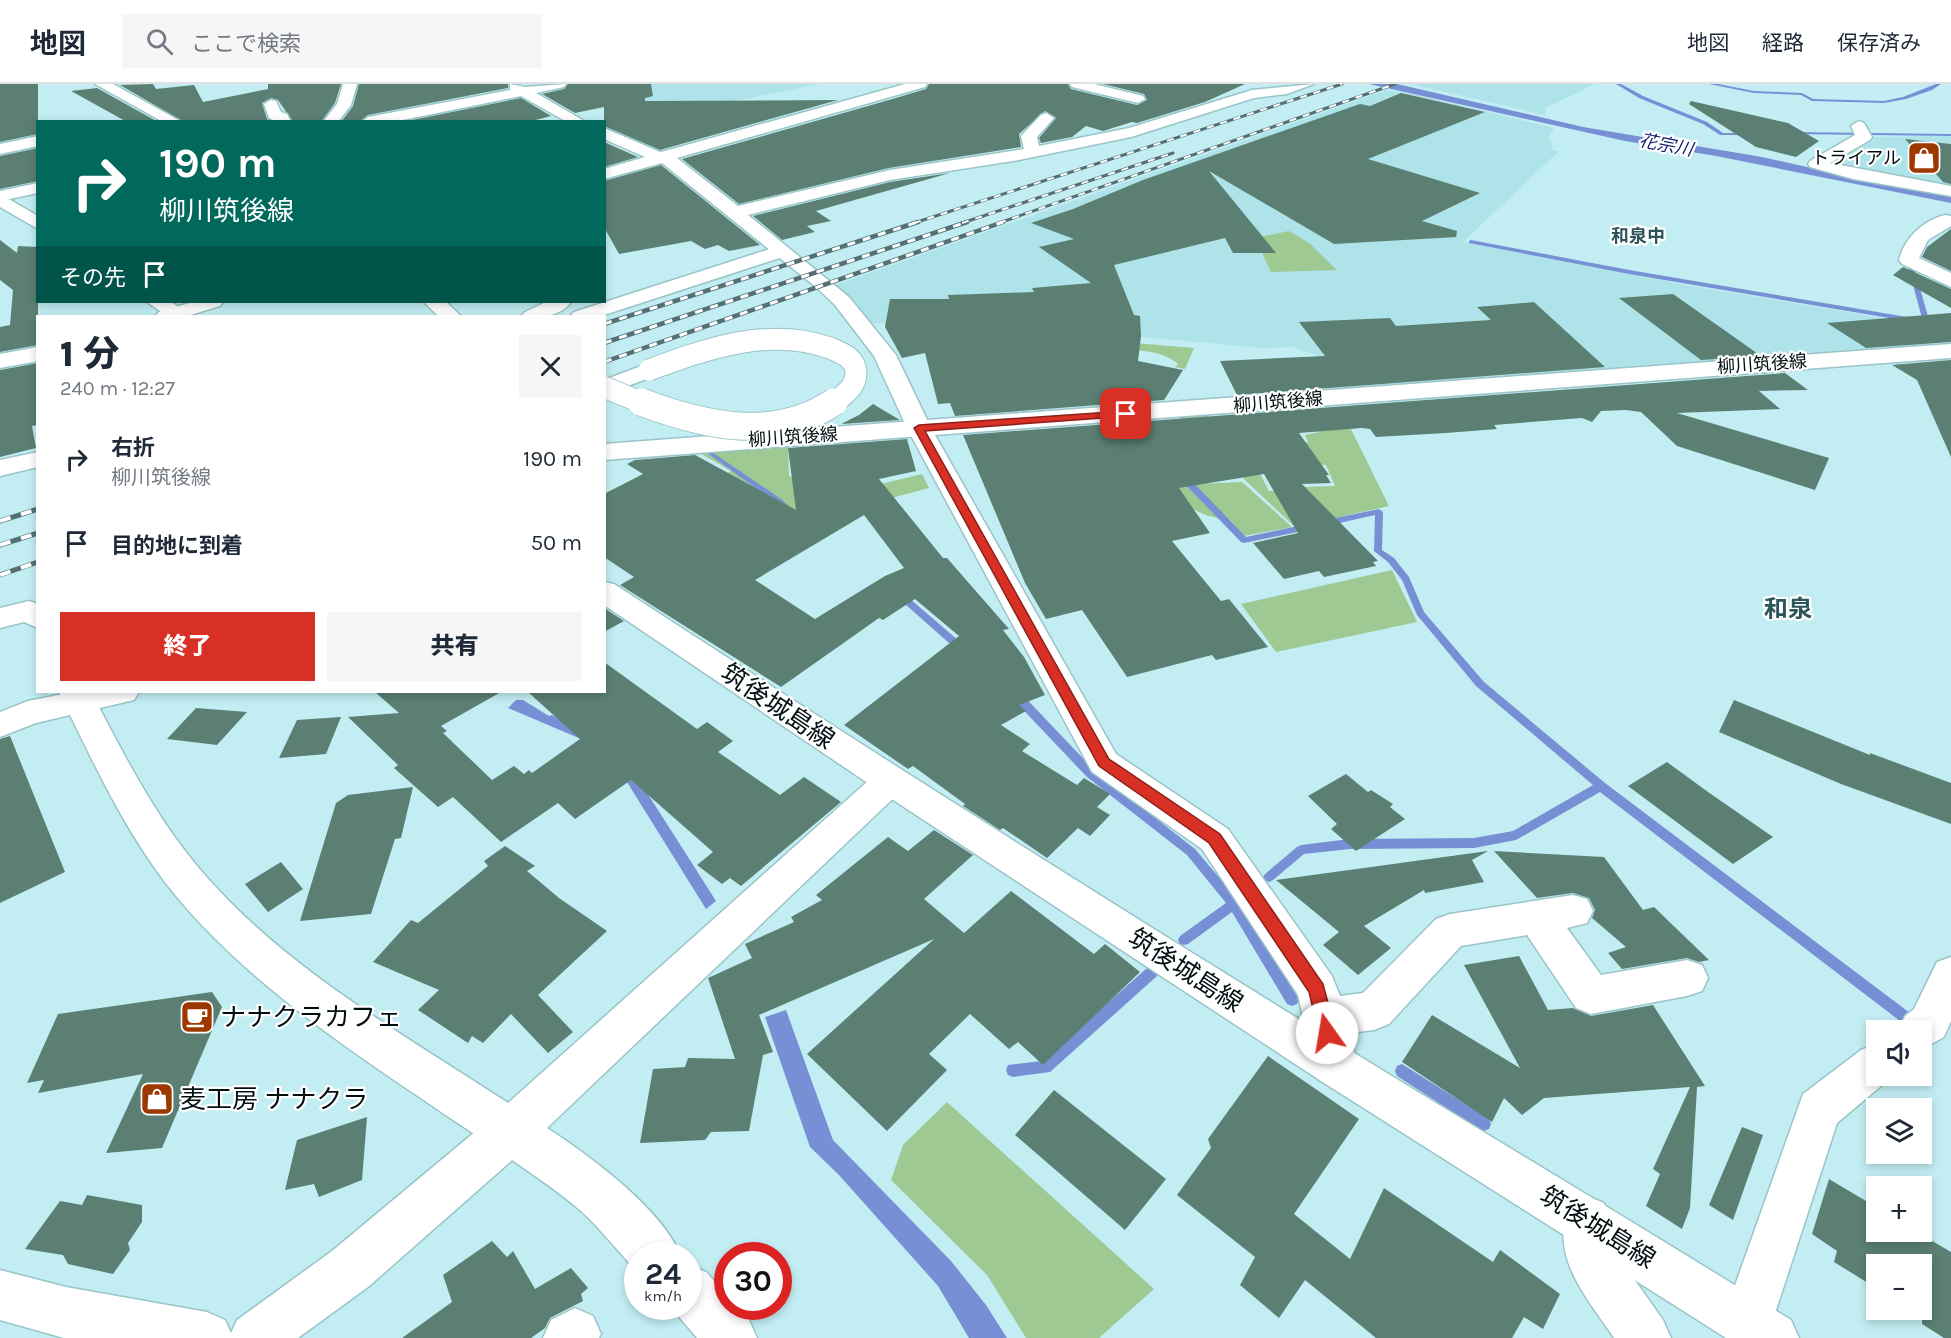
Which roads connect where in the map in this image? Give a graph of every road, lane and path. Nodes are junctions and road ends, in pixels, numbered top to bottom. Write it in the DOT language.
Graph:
graph roads {
  1 [pos="350,84"];
  2 [pos="559,84"];
  3 [pos="920,84"];
  4 [pos="1077,84"];
  5 [pos="1307,84"];
  6 [pos="109,85"];
  7 [pos="516,88"];
  8 [pos="1138,99"];
  9 [pos="272,104"];
  10 [pos="159,113"];
  11 [pos="1046,118"];
  12 [pos="132,119"];
  13 [pos="171,120"];
  14 [pos="283,120"];
  15 [pos="332,120"];
  16 [pos="374,120"];
  17 [pos="575,120"];
  18 [pos="1858,126"];
  19 [pos="606,134"];
  20 [pos="36,141"];
  21 [pos="0,149"];
  22 [pos="1032,152"];
  23 [pos="661,157"];
  24 [pos="606,173"];
  25 [pos="36,188"];
  26 [pos="1951,191"];
  27 [pos="0,197"];
  28 [pos="733,213"];
  29 [pos="1951,221"];
  30 [pos="36,223"];
  31 [pos="782,251"];
  32 [pos="1951,281"];
  33 [pos="158,303"];
  34 [pos="210,303"];
  35 [pos="435,303"];
  36 [pos="559,303"];
  37 [pos="174,315"];
  38 [pos="449,315"];
  39 [pos="536,315"];
  40 [pos="584,315"];
  41 [pos="1951,351"];
  42 [pos="36,354"];
  43 [pos="0,361"];
  44 [pos="606,386"];
  45 [pos="606,388"];
  46 [pos="919,428"];
  47 [pos="606,452"];
  48 [pos="36,459"];
  49 [pos="0,468"];
  50 [pos="606,592"];
  51 [pos="36,616"];
  52 [pos="0,618"];
  53 [pos="114,693"];
  54 [pos="78,697"];
  55 [pos="0,724"];
  56 [pos="890,781"];
  57 [pos="1951,975"];
  58 [pos="1687,978"];
  59 [pos="1323,1017"];
  60 [pos="1930,1020"];
  61 [pos="1336,1066"];
  62 [pos="1866,1073"];
  63 [pos="510,1132"];
  64 [pos="1587,1220"];
  65 [pos="643,1242"];
  66 [pos="0,1294"];
  67 [pos="702,1306"];
  68 [pos="1761,1330"];
  69 [pos="207,1338"];
  70 [pos="255,1338"];
  71 [pos="731,1338"];
  72 [pos="1645,1338"];
  1 -- 15 [label="street"];
  2 -- 7 [label="street"];
  3 -- 23 [label="street"];
  4 -- 8 [label="street"];
  5 -- 22 [label="street"];
  6 -- 10 [label="street"];
  7 -- 16 [label="street"];
  7 -- 17 [label="street"];
  9 -- 14 [label="street"];
  10 -- 12 [label="street"];
  10 -- 13 [label="street"];
  11 -- 22 [label="street"];
  18 -- 26 [label="street"];
  19 -- 23 [label="street"];
  20 -- 21 [label="street"];
  22 -- 28 [label="street"];
  23 -- 24 [label="street"];
  23 -- 28 [label="street"];
  25 -- 27 [label="street"];
  27 -- 30 [label="street"];
  28 -- 31 [label="street"];
  29 -- 32 [label="street"];
  31 -- 40 [label="street"];
  31 -- 46 [label="street"];
  33 -- 37 [label="street"];
  34 -- 37 [label="street"];
  35 -- 38 [label="street"];
  36 -- 39 [label="street"];
  41 -- 46 [label="street, 柳川筑後線"];
  42 -- 43 [label="street"];
  44 -- 45 [label="street, bridge"];
  46 -- 47 [label="street, 柳川筑後線"];
  46 -- 59 [label="street"];
  48 -- 49 [label="street"];
  50 -- 56 [label="street, 筑後城島線"];
  51 -- 52 [label="street"];
  53 -- 54 [label="street"];
  54 -- 55 [label="street"];
  54 -- 63 [label="street"];
  56 -- 61 [label="street, 筑後城島線"];
  56 -- 63 [label="street"];
  57 -- 60 [label="street"];
  58 -- 59 [label="street"];
  59 -- 61 [label="street"];
  61 -- 64 [label="street, 筑後城島線"];
  62 -- 68 [label="street"];
  63 -- 65 [label="street"];
  63 -- 70 [label="street"];
  64 -- 68 [label="street, 筑後城島線"];
  64 -- 72 [label="street"];
  66 -- 69 [label="street"];
  67 -- 71 [label="street"];
}
